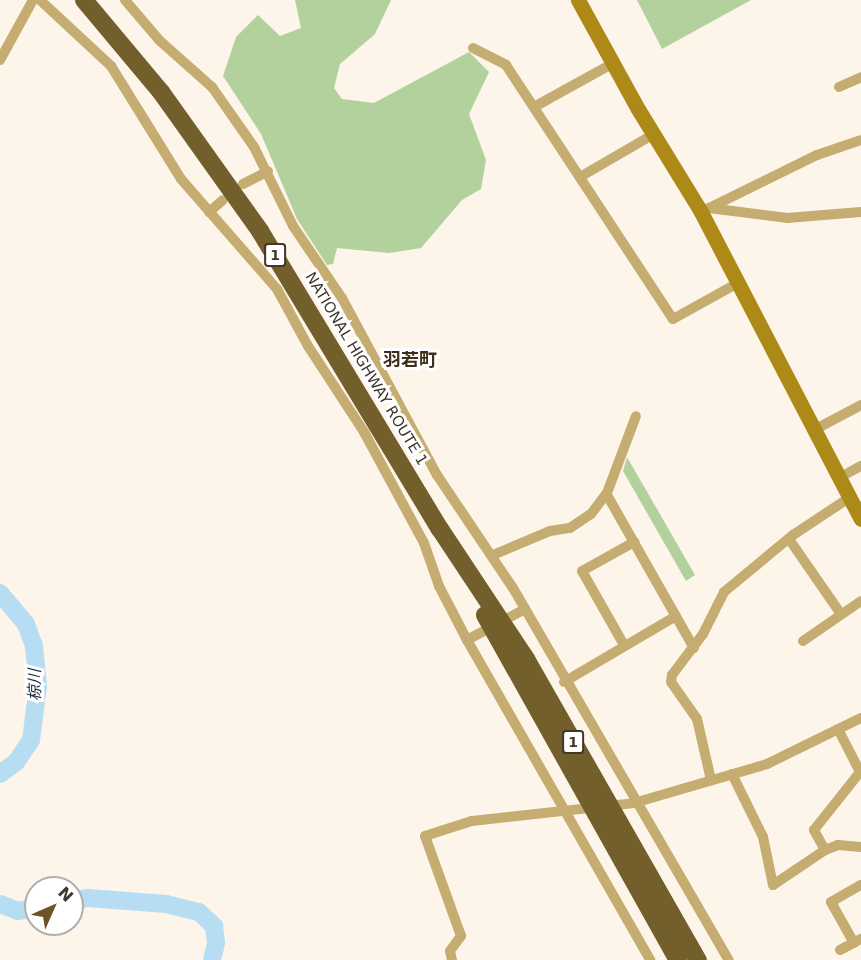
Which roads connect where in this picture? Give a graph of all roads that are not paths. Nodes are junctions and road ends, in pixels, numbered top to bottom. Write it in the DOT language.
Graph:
graph roads {
  1 [pos="33,0"];
  2 [pos="40,0"];
  3 [pos="84,0"];
  4 [pos="125,0"];
  5 [pos="578,0"];
  6 [pos="473,48"];
  7 [pos="0,60"];
  8 [pos="612,64"];
  9 [pos="861,77"];
  10 [pos="838,87"];
  11 [pos="534,107"];
  12 [pos="654,134"];
  13 [pos="861,140"];
  14 [pos="268,171"];
  15 [pos="580,177"];
  16 [pos="243,184"];
  17 [pos="223,200"];
  18 [pos="705,210"];
  19 [pos="209,212"];
  20 [pos="861,212"];
  21 [pos="738,283"];
  22 [pos="861,405"];
  23 [pos="636,416"];
  24 [pos="814,430"];
  25 [pos="861,466"];
  26 [pos="839,478"];
  27 [pos="607,495"];
  28 [pos="849,498"];
  29 [pos="861,519"];
  30 [pos="440,528"];
  31 [pos="789,539"];
  32 [pos="634,542"];
  33 [pos="493,555"];
  34 [pos="861,601"];
  35 [pos="520,611"];
  36 [pos="841,614"];
  37 [pos="676,616"];
  38 [pos="469,639"];
  39 [pos="803,640"];
  40 [pos="624,645"];
  41 [pos="694,648"];
  42 [pos="564,682"];
  43 [pos="861,718"];
  44 [pos="838,729"];
  45 [pos="732,774"];
  46 [pos="711,780"];
  47 [pos="630,803"];
  48 [pos="564,810"];
  49 [pos="861,847"];
  50 [pos="825,850"];
  51 [pos="861,885"];
  52 [pos="858,941"];
  53 [pos="840,950"];
  54 [pos="724,959"];
  55 [pos="452,960"];
  56 [pos="650,960"];
  57 [pos="678,960"];
  58 [pos="698,960"];
  1 -- 7 [label="street"];
  2 -- 19 [label="street"];
  3 -- 30 [label="highway, NATIONAL HIGHWAY ROUTE 1 / 1"];
  4 -- 14 [label="street"];
  5 -- 8 [label="street"];
  6 -- 11 [label="street"];
  8 -- 11 [label="street"];
  8 -- 12 [label="street"];
  9 -- 10 [label="street"];
  11 -- 15 [label="street"];
  12 -- 15 [label="street"];
  12 -- 18 [label="street"];
  13 -- 18 [label="street"];
  14 -- 16 [label="street"];
  14 -- 33 [label="street"];
  15 -- 21 [label="street"];
  17 -- 19 [label="street"];
  18 -- 20 [label="street"];
  18 -- 21 [label="street"];
  19 -- 38 [label="street"];
  21 -- 24 [label="street"];
  22 -- 24 [label="street"];
  23 -- 27 [label="street"];
  24 -- 26 [label="street"];
  25 -- 26 [label="street"];
  26 -- 28 [label="street"];
  27 -- 32 [label="street"];
  27 -- 33 [label="street"];
  28 -- 29 [label="street"];
  28 -- 31 [label="street"];
  30 -- 57 [label="highway, NATIONAL HIGHWAY ROUTE 1 / 1"];
  30 -- 58 [label="highway, NATIONAL HIGHWAY ROUTE 1 / 1"];
  31 -- 36 [label="street"];
  31 -- 41 [label="street"];
  32 -- 37 [label="street"];
  32 -- 40 [label="street"];
  33 -- 35 [label="street"];
  34 -- 36 [label="street"];
  35 -- 38 [label="street"];
  35 -- 42 [label="street"];
  36 -- 39 [label="street"];
  37 -- 40 [label="street"];
  37 -- 41 [label="street"];
  38 -- 48 [label="street"];
  40 -- 42 [label="street"];
  41 -- 46 [label="street"];
  42 -- 47 [label="street"];
  43 -- 44 [label="street"];
  44 -- 45 [label="street"];
  44 -- 50 [label="street"];
  45 -- 46 [label="street"];
  45 -- 50 [label="street"];
  46 -- 47 [label="street"];
  47 -- 48 [label="street"];
  47 -- 54 [label="street"];
  48 -- 55 [label="street"];
  48 -- 56 [label="street"];
  49 -- 50 [label="street"];
  51 -- 52 [label="street"];
  52 -- 53 [label="street"];
}
